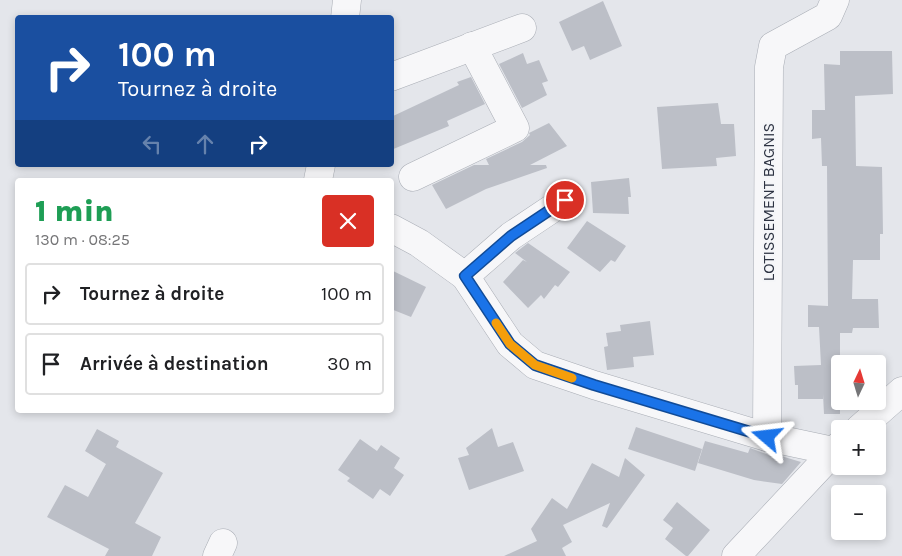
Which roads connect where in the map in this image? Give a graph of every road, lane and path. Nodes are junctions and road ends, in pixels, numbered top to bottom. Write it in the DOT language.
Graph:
graph roads {
  1 [pos="347,0"];
  2 [pos="835,0"];
  3 [pos="345,15"];
  4 [pos="522,28"];
  5 [pos="472,46"];
  6 [pos="394,76"];
  7 [pos="413,177"];
  8 [pos="565,200"];
  9 [pos="394,230"];
  10 [pos="465,276"];
  11 [pos="902,391"];
  12 [pos="869,420"];
  13 [pos="767,437"];
  14 [pos="831,447"];
  15 [pos="831,453"];
  16 [pos="736,556"];
  1 -- 3 [label="street"];
  2 -- 13 [label="street, LOTISSEMENT BAGNIS"];
  4 -- 5 [label="street"];
  5 -- 6 [label="street"];
  5 -- 7 [label="street"];
  8 -- 10 [label="street"];
  9 -- 10 [label="street"];
  10 -- 13 [label="street"];
  11 -- 12 [label="street"];
  13 -- 14 [label="street"];
  15 -- 16 [label="street"];
}
